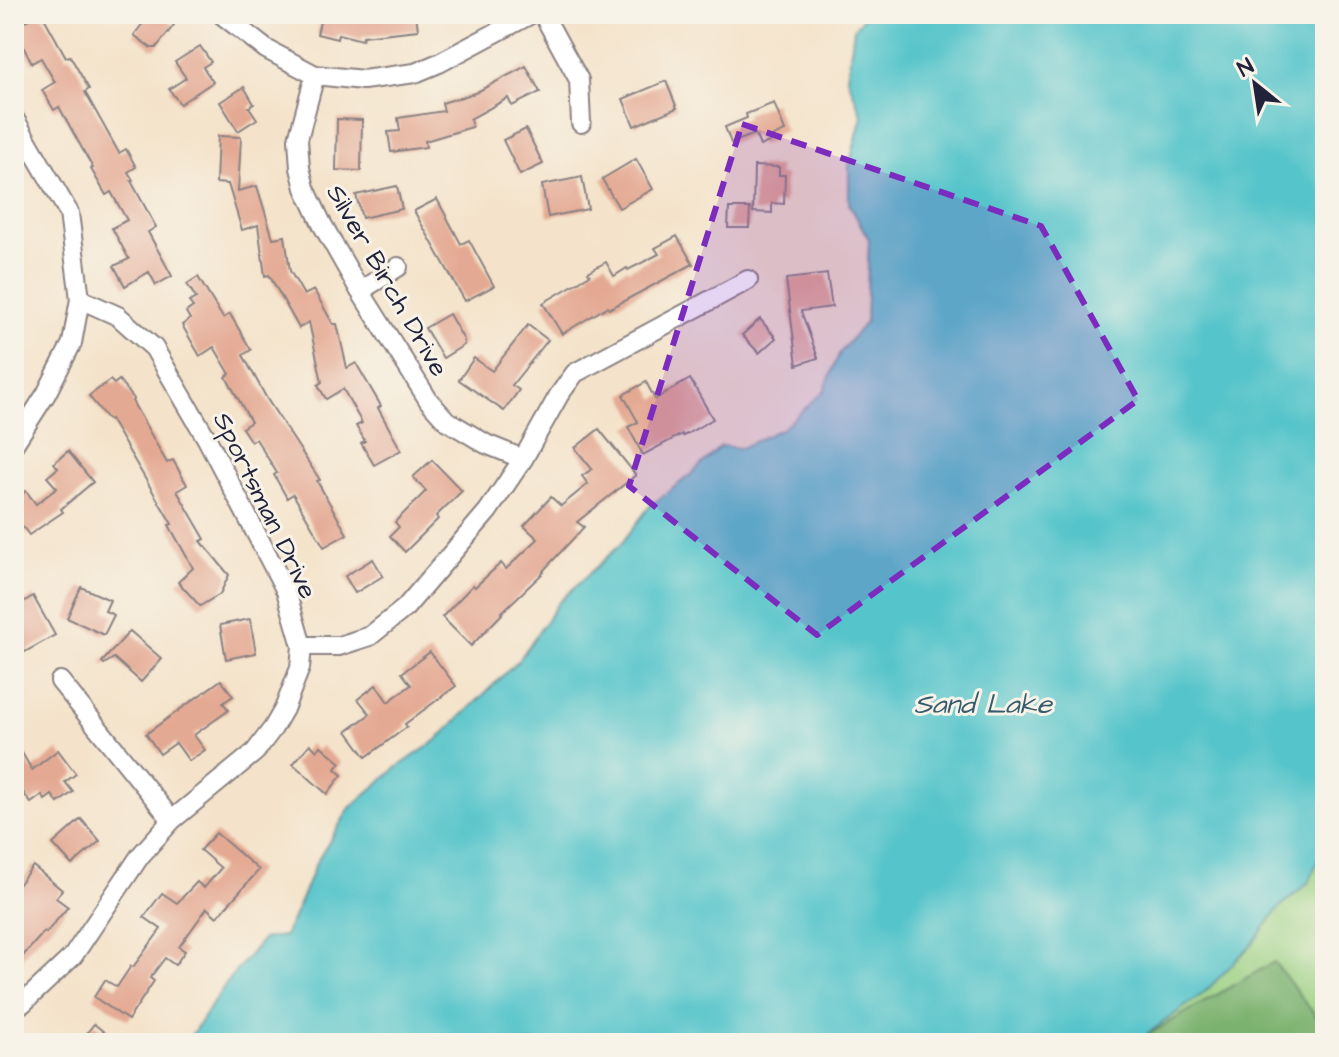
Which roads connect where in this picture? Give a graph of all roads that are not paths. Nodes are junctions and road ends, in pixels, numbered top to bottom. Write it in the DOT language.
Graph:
graph roads {
  1 [pos="221,14"];
  2 [pos="531,14"];
  3 [pos="543,14"];
  4 [pos="315,75"];
  5 [pos="14,118"];
  6 [pos="581,123"];
  7 [pos="398,267"];
  8 [pos="748,280"];
  9 [pos="360,291"];
  10 [pos="80,299"];
  11 [pos="14,444"];
  12 [pos="523,459"];
  13 [pos="302,646"];
  14 [pos="60,681"];
  15 [pos="172,820"];
  16 [pos="14,1007"];
  1 -- 4 [label="street"];
  2 -- 4 [label="street"];
  3 -- 6 [label="street"];
  4 -- 9 [label="street, Silver Birch Drive"];
  5 -- 10 [label="street"];
  7 -- 9 [label="street"];
  8 -- 12 [label="street"];
  9 -- 12 [label="street, Silver Birch Drive"];
  10 -- 11 [label="street"];
  10 -- 13 [label="street, Sportsman Drive"];
  12 -- 13 [label="street"];
  13 -- 15 [label="street, Sportsman Drive"];
  14 -- 15 [label="street"];
  15 -- 16 [label="street, Sportsman Drive"];
}
